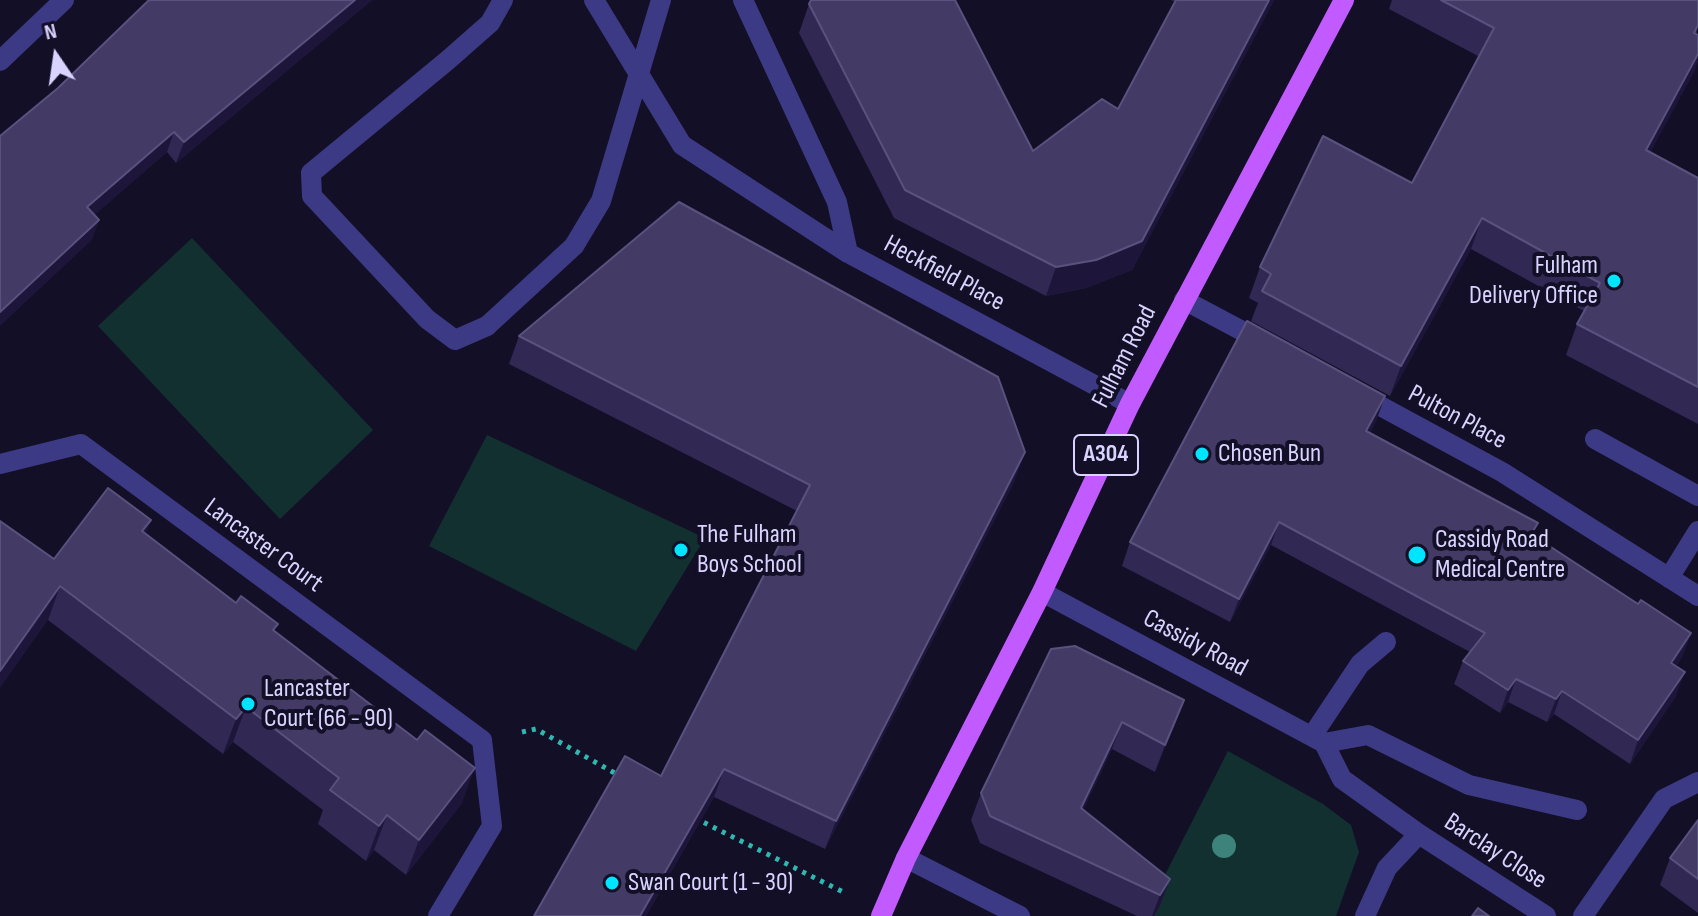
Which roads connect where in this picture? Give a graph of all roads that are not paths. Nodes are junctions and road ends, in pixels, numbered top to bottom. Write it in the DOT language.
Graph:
graph roads {
  1 [pos="64,0"];
  2 [pos="503,0"];
  3 [pos="594,0"];
  4 [pos="661,0"];
  5 [pos="743,0"];
  6 [pos="1344,0"];
  7 [pos="0,61"];
  8 [pos="848,253"];
  9 [pos="1184,300"];
  10 [pos="1281,352"];
  11 [pos="1336,382"];
  12 [pos="1130,404"];
  13 [pos="1595,439"];
  14 [pos="0,464"];
  15 [pos="1698,496"];
  16 [pos="1698,531"];
  17 [pos="1669,578"];
  18 [pos="1042,592"];
  19 [pos="1698,596"];
  20 [pos="1386,642"];
  21 [pos="1318,739"];
  22 [pos="1698,782"];
  23 [pos="1577,810"];
  24 [pos="1419,834"];
  25 [pos="906,858"];
  26 [pos="882,914"];
  27 [pos="438,916"];
  28 [pos="1020,916"];
  29 [pos="1365,916"];
  30 [pos="1546,916"];
  31 [pos="1583,916"];
  1 -- 7 [label="street"];
  2 -- 4 [label="street, bridge"];
  3 -- 8 [label="street"];
  5 -- 8 [label="street, Heckfield Place"];
  6 -- 9 [label="main road, Fulham Road / A304"];
  8 -- 12 [label="street, Heckfield Place"];
  9 -- 10 [label="street"];
  9 -- 12 [label="main road, Fulham Road / A304"];
  11 -- 17 [label="street, Pulton Place"];
  12 -- 18 [label="main road, Fulham Road / A304"];
  13 -- 15 [label="street"];
  14 -- 27 [label="street, Lancaster Court"];
  16 -- 17 [label="street"];
  17 -- 19 [label="street, Pulton Place"];
  18 -- 21 [label="street, Cassidy Road"];
  18 -- 25 [label="main road, Fulham Road / A304"];
  20 -- 21 [label="street"];
  21 -- 23 [label="street"];
  21 -- 24 [label="street"];
  22 -- 31 [label="street"];
  24 -- 29 [label="street, Barclay Close"];
  24 -- 30 [label="street, Barclay Close"];
  25 -- 26 [label="main road, Fulham Road / A304"];
  25 -- 28 [label="street"];
}
